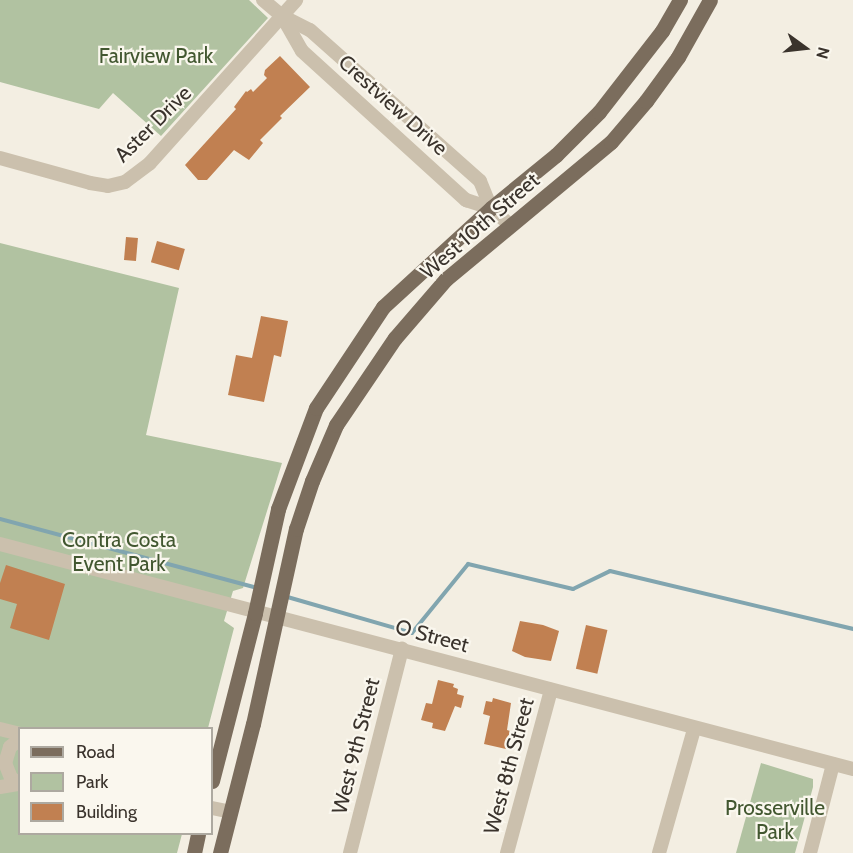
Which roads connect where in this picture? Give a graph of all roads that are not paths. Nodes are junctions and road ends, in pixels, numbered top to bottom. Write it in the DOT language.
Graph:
graph roads {
  1 [pos="263,0"];
  2 [pos="296,0"];
  3 [pos="680,0"];
  4 [pos="710,0"];
  5 [pos="282,16"];
  6 [pos="0,158"];
  7 [pos="491,208"];
  8 [pos="510,225"];
  9 [pos="0,544"];
  10 [pos="255,613"];
  11 [pos="278,618"];
  12 [pos="402,649"];
  13 [pos="551,690"];
  14 [pos="0,729"];
  15 [pos="694,729"];
  16 [pos="18,734"];
  17 [pos="18,741"];
  18 [pos="833,764"];
  19 [pos="853,770"];
  20 [pos="213,777"];
  21 [pos="10,782"];
  22 [pos="213,808"];
  23 [pos="231,812"];
  24 [pos="198,835"];
  25 [pos="194,853"];
  26 [pos="220,853"];
  27 [pos="350,853"];
  28 [pos="507,853"];
  29 [pos="659,853"];
  30 [pos="810,853"];
  1 -- 5 [label="street, Crestview Drive"];
  2 -- 5 [label="street, Aster Drive"];
  3 -- 7 [label="main road, West 10th Street"];
  4 -- 8 [label="main road, West 10th Street"];
  5 -- 6 [label="street, Aster Drive"];
  5 -- 7 [label="street, Crestview Drive"];
  5 -- 7 [label="street, Crestview Drive"];
  7 -- 8 [label="street, Crestview Drive"];
  7 -- 10 [label="main road, West 10th Street"];
  8 -- 11 [label="main road, West 10th Street"];
  9 -- 10 [label="street, O Street"];
  10 -- 11 [label="street, O Street"];
  10 -- 20 [label="main road, West 10th Street"];
  11 -- 12 [label="street, O Street"];
  11 -- 23 [label="main road, West 10th Street"];
  12 -- 13 [label="street, O Street"];
  12 -- 27 [label="street, West 9th Street"];
  13 -- 15 [label="street, O Street"];
  13 -- 28 [label="street, West 8th Street"];
  14 -- 16 [label="street"];
  15 -- 18 [label="street, O Street"];
  15 -- 29 [label="street"];
  17 -- 21 [label="street"];
  18 -- 19 [label="street, O Street"];
  18 -- 30 [label="street"];
  22 -- 23 [label="street"];
  23 -- 26 [label="main road, West 10th Street"];
  24 -- 25 [label="main road"];
}
